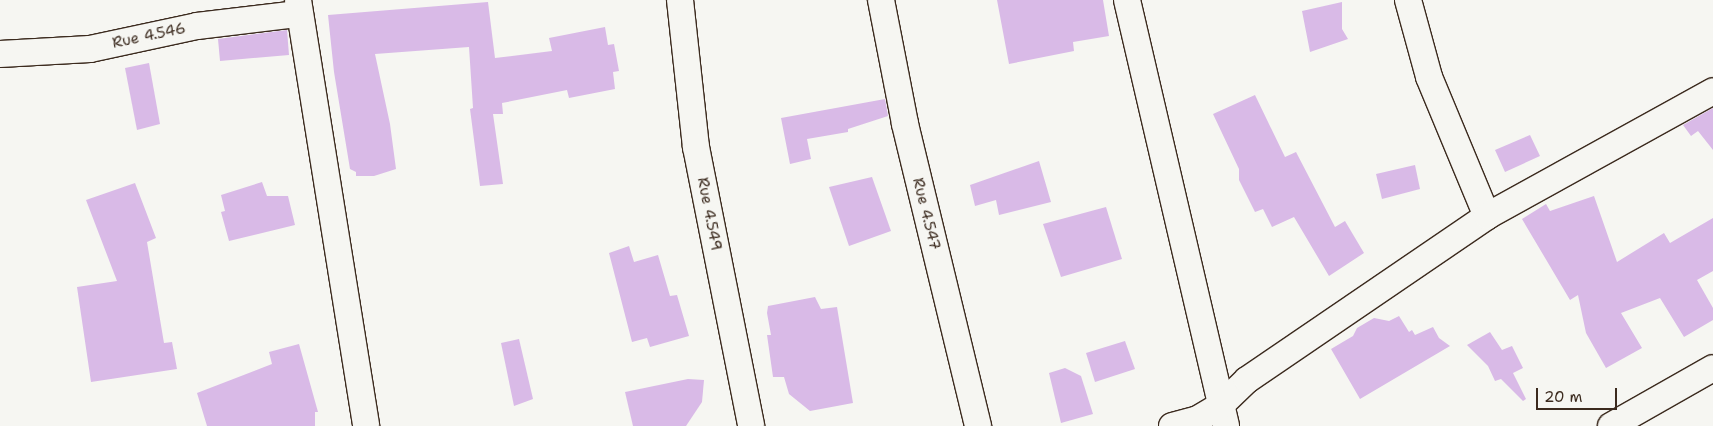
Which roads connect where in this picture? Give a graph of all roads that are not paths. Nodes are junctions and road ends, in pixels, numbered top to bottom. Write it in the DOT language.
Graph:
graph roads {
  1 [pos="680,0"];
  2 [pos="881,0"];
  3 [pos="1127,0"];
  4 [pos="1408,0"];
  5 [pos="298,7"];
  6 [pos="0,54"];
  7 [pos="1713,91"];
  8 [pos="1487,216"];
  9 [pos="1713,368"];
  10 [pos="1224,415"];
  11 [pos="366,426"];
  12 [pos="751,426"];
  13 [pos="978,426"];
  14 [pos="1172,426"];
  15 [pos="1611,426"];
  1 -- 12 [label="street, Rue 4.549"];
  2 -- 13 [label="street, Rue 4.547"];
  3 -- 10 [label="street"];
  4 -- 8 [label="street"];
  5 -- 6 [label="street, Rue 4.546"];
  5 -- 11 [label="street"];
  7 -- 8 [label="street"];
  8 -- 10 [label="street"];
  9 -- 15 [label="street"];
  10 -- 14 [label="street"];
}
